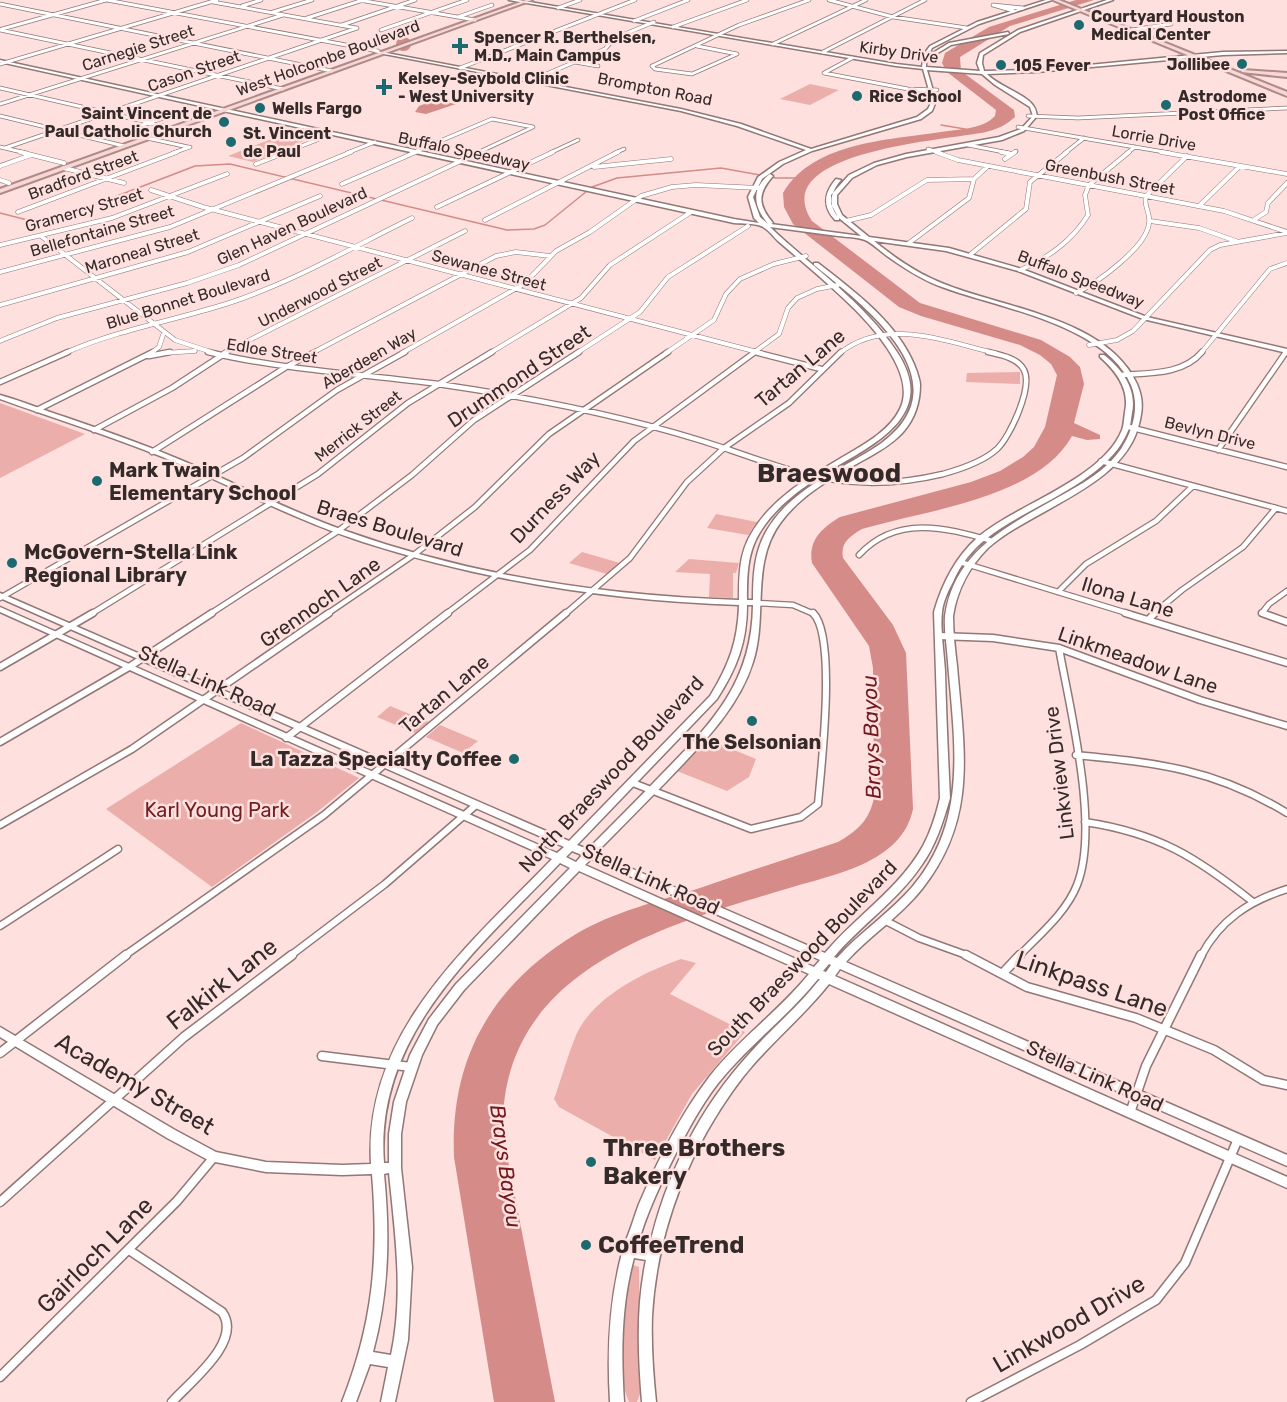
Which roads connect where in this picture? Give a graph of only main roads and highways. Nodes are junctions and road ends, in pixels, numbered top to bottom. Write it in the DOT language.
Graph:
graph roads {
  1 [pos="511,0"];
  2 [pos="1050,0"];
  3 [pos="1059,0"];
  4 [pos="1111,0"];
  5 [pos="523,1"];
  6 [pos="1082,9"];
  7 [pos="1133,30"];
  8 [pos="1019,31"];
  9 [pos="824,51"];
  10 [pos="1287,51"];
  11 [pos="380,52"];
  12 [pos="1190,53"];
  13 [pos="852,58"];
  14 [pos="874,59"];
  15 [pos="1118,59"];
  16 [pos="1124,61"];
  17 [pos="0,63"];
  18 [pos="926,67"];
  19 [pos="330,70"];
  20 [pos="1243,71"];
  21 [pos="980,72"];
  22 [pos="1287,75"];
  23 [pos="1287,88"];
  24 [pos="603,94"];
  25 [pos="1287,94"];
  26 [pos="220,109"];
  27 [pos="735,120"];
  28 [pos="285,122"];
  29 [pos="727,122"];
  30 [pos="277,123"];
  31 [pos="170,127"];
  32 [pos="1021,127"];
  33 [pos="773,135"];
  34 [pos="140,136"];
  35 [pos="147,138"];
  36 [pos="372,143"];
  37 [pos="120,145"];
  38 [pos="811,150"];
  39 [pos="818,150"];
  40 [pos="930,150"];
  41 [pos="64,165"];
  42 [pos="765,177"];
  43 [pos="9,183"];
  44 [pos="20,183"];
  45 [pos="0,186"];
  46 [pos="0,190"];
  47 [pos="757,218"];
  48 [pos="747,225"];
  49 [pos="770,228"];
  50 [pos="848,229"];
  51 [pos="794,230"];
  52 [pos="836,234"];
  53 [pos="783,235"];
  54 [pos="862,237"];
  55 [pos="885,241"];
  56 [pos="911,241"];
  57 [pos="877,245"];
  58 [pos="803,256"];
  59 [pos="837,285"];
  60 [pos="1093,344"];
  61 [pos="1287,350"];
  62 [pos="0,397"];
  63 [pos="905,406"];
  64 [pos="915,407"];
  65 [pos="1130,427"];
  66 [pos="762,523"];
  67 [pos="774,526"];
  68 [pos="1,596"];
  69 [pos="742,603"];
  70 [pos="755,603"];
  71 [pos="0,609"];
  72 [pos="945,636"];
  73 [pos="745,673"];
  74 [pos="728,675"];
  75 [pos="570,846"];
  76 [pos="587,854"];
  77 [pos="558,858"];
  78 [pos="575,867"];
  79 [pos="470,949"];
  80 [pos="487,957"];
  81 [pos="826,959"];
  82 [pos="838,964"];
  83 [pos="821,975"];
  84 [pos="770,1029"];
  85 [pos="0,1031"];
  86 [pos="1035,1050"];
  87 [pos="1026,1067"];
  88 [pos="691,1115"];
  89 [pos="705,1123"];
  90 [pos="1287,1161"];
  91 [pos="395,1168"];
  92 [pos="378,1169"];
  93 [pos="1287,1183"];
  94 [pos="627,1251"];
  95 [pos="652,1255"];
  96 [pos="365,1357"];
  97 [pos="397,1362"];
  98 [pos="349,1402"];
  99 [pos="388,1402"];
  100 [pos="617,1402"];
  101 [pos="649,1402"];
  1 -- 5 [label="main road, Kirby Drive"];
  2 -- 18 [label="main road"];
  3 -- 6 [label="main road"];
  4 -- 6 [label="main road"];
  5 -- 9 [label="main road, Kirby Drive"];
  5 -- 11 [label="main road, West Holcombe Boulevard"];
  5 -- 11 [label="main road, West Holcombe Boulevard"];
  6 -- 7 [label="main road"];
  6 -- 8 [label="main road"];
  7 -- 12 [label="main road"];
  7 -- 12 [label="main road"];
  8 -- 18 [label="main road"];
  8 -- 21 [label="main road"];
  9 -- 13 [label="main road, Kirby Drive"];
  9 -- 14 [label="main road, Kirby Drive"];
  10 -- 12 [label="main road, Kirby Drive"];
  11 -- 19 [label="main road, West Holcombe Boulevard"];
  11 -- 24 [label="main road, Brompton Road"];
  12 -- 15 [label="main road, Kirby Drive"];
  12 -- 16 [label="main road, Kirby Drive"];
  12 -- 20 [label="main road"];
  12 -- 25 [label="main road"];
  13 -- 14 [label="main road"];
  13 -- 18 [label="main road, Kirby Drive"];
  14 -- 18 [label="main road, Kirby Drive"];
  15 -- 16 [label="main road"];
  15 -- 21 [label="main road, Kirby Drive"];
  16 -- 21 [label="main road, Kirby Drive"];
  17 -- 26 [label="main road, Buffalo Speedway"];
  18 -- 21 [label="main road, Kirby Drive"];
  18 -- 39 [label="main road"];
  19 -- 26 [label="main road, West Holcombe Boulevard"];
  19 -- 26 [label="main road, West Holcombe Boulevard"];
  20 -- 22 [label="main road"];
  20 -- 23 [label="main road"];
  21 -- 32 [label="main road, South Braeswood Boulevard"];
  21 -- 32 [label="main road, South Braeswood Boulevard"];
  24 -- 27 [label="main road, Brompton Road"];
  24 -- 29 [label="main road, Brompton Road"];
  26 -- 28 [label="main road, Buffalo Speedway"];
  26 -- 30 [label="main road, Buffalo Speedway"];
  26 -- 31 [label="main road, West Holcombe Boulevard"];
  27 -- 29 [label="main road"];
  27 -- 33 [label="main road, Brompton Road"];
  28 -- 30 [label="main road"];
  28 -- 36 [label="main road, Buffalo Speedway"];
  29 -- 33 [label="main road, Brompton Road"];
  30 -- 36 [label="main road, Buffalo Speedway"];
  31 -- 34 [label="main road, West Holcombe Boulevard"];
  31 -- 35 [label="main road, West Holcombe Boulevard"];
  32 -- 40 [label="main road, South Braeswood Boulevard"];
  32 -- 40 [label="main road, South Braeswood Boulevard"];
  33 -- 38 [label="main road, Brompton Road"];
  33 -- 39 [label="main road, Brompton Road"];
  34 -- 35 [label="main road"];
  34 -- 37 [label="main road, West Holcombe Boulevard"];
  35 -- 37 [label="main road, West Holcombe Boulevard"];
  36 -- 48 [label="main road, Buffalo Speedway"];
  37 -- 41 [label="main road, West Holcombe Boulevard"];
  38 -- 39 [label="main road"];
  38 -- 42 [label="main road"];
  39 -- 42 [label="main road"];
  40 -- 50 [label="main road, South Braeswood Boulevard"];
  40 -- 54 [label="main road, South Braeswood Boulevard"];
  41 -- 43 [label="main road, West Holcombe Boulevard"];
  41 -- 44 [label="main road, West Holcombe Boulevard"];
  42 -- 47 [label="main road"];
  42 -- 49 [label="main road"];
  43 -- 44 [label="main road"];
  43 -- 45 [label="main road, West Holcombe Boulevard"];
  44 -- 46 [label="main road, West Holcombe Boulevard"];
  47 -- 48 [label="main road"];
  47 -- 49 [label="main road"];
  48 -- 49 [label="main road, Buffalo Speedway"];
  49 -- 51 [label="main road, Buffalo Speedway"];
  49 -- 53 [label="main road"];
  49 -- 58 [label="main road"];
  50 -- 52 [label="main road"];
  50 -- 54 [label="main road, South Braeswood Boulevard"];
  51 -- 52 [label="main road, Buffalo Speedway"];
  51 -- 53 [label="main road"];
  52 -- 54 [label="main road, Buffalo Speedway"];
  53 -- 58 [label="main road"];
  54 -- 55 [label="main road, Buffalo Speedway"];
  54 -- 56 [label="main road, Buffalo Speedway"];
  54 -- 57 [label="main road, South Braeswood Boulevard"];
  54 -- 60 [label="main road, South Braeswood Boulevard"];
  55 -- 56 [label="main road, Buffalo Speedway"];
  55 -- 57 [label="main road"];
  56 -- 61 [label="main road, Buffalo Speedway"];
  57 -- 60 [label="main road, South Braeswood Boulevard"];
  58 -- 59 [label="main road"];
  59 -- 63 [label="main road"];
  59 -- 64 [label="main road"];
  60 -- 65 [label="main road, South Braeswood Boulevard"];
  62 -- 69 [label="main road, Braes Boulevard"];
  63 -- 64 [label="main road"];
  63 -- 66 [label="main road, North Braeswood Boulevard"];
  64 -- 67 [label="main road, North Braeswood Boulevard"];
  65 -- 72 [label="main road, South Braeswood Boulevard"];
  65 -- 72 [label="main road, South Braeswood Boulevard"];
  66 -- 67 [label="main road"];
  66 -- 69 [label="main road, North Braeswood Boulevard"];
  67 -- 70 [label="main road, North Braeswood Boulevard"];
  68 -- 75 [label="main road, Stella Link Road"];
  69 -- 70 [label="main road, Braes Boulevard"];
  69 -- 74 [label="main road, North Braeswood Boulevard"];
  70 -- 73 [label="main road, North Braeswood Boulevard"];
  71 -- 77 [label="main road, Stella Link Road"];
  72 -- 81 [label="main road, South Braeswood Boulevard"];
  72 -- 82 [label="main road, South Braeswood Boulevard"];
  73 -- 74 [label="main road"];
  73 -- 76 [label="main road, North Braeswood Boulevard"];
  74 -- 75 [label="main road, North Braeswood Boulevard"];
  75 -- 76 [label="main road, Stella Link Road"];
  75 -- 77 [label="main road, North Braeswood Boulevard"];
  76 -- 78 [label="main road, North Braeswood Boulevard"];
  76 -- 81 [label="main road, Stella Link Road"];
  77 -- 78 [label="main road, Stella Link Road"];
  77 -- 79 [label="main road, North Braeswood Boulevard"];
  78 -- 80 [label="main road, North Braeswood Boulevard"];
  78 -- 83 [label="main road, Stella Link Road"];
  79 -- 80 [label="main road"];
  79 -- 92 [label="main road, North Braeswood Boulevard"];
  80 -- 91 [label="main road, North Braeswood Boulevard"];
  81 -- 82 [label="main road, Stella Link Road"];
  81 -- 83 [label="main road, South Braeswood Boulevard"];
  82 -- 83 [label="main road, South Braeswood Boulevard"];
  82 -- 86 [label="main road, Stella Link Road"];
  83 -- 84 [label="main road, South Braeswood Boulevard"];
  83 -- 87 [label="main road, Stella Link Road"];
  84 -- 88 [label="main road, South Braeswood Boulevard"];
  84 -- 89 [label="main road, South Braeswood Boulevard"];
  85 -- 92 [label="main road, Academy Street"];
  86 -- 87 [label="main road"];
  86 -- 90 [label="main road, Stella Link Road"];
  87 -- 93 [label="main road, Stella Link Road"];
  88 -- 89 [label="main road"];
  88 -- 94 [label="main road, South Braeswood Boulevard"];
  89 -- 95 [label="main road, South Braeswood Boulevard"];
  91 -- 92 [label="main road, Academy Street"];
  91 -- 97 [label="main road, North Braeswood Boulevard"];
  92 -- 96 [label="main road, North Braeswood Boulevard"];
  94 -- 95 [label="main road"];
  94 -- 100 [label="main road, South Braeswood Boulevard"];
  95 -- 101 [label="main road, South Braeswood Boulevard"];
  96 -- 97 [label="main road"];
  96 -- 98 [label="main road, North Braeswood Boulevard"];
  97 -- 99 [label="main road, North Braeswood Boulevard"];
}
